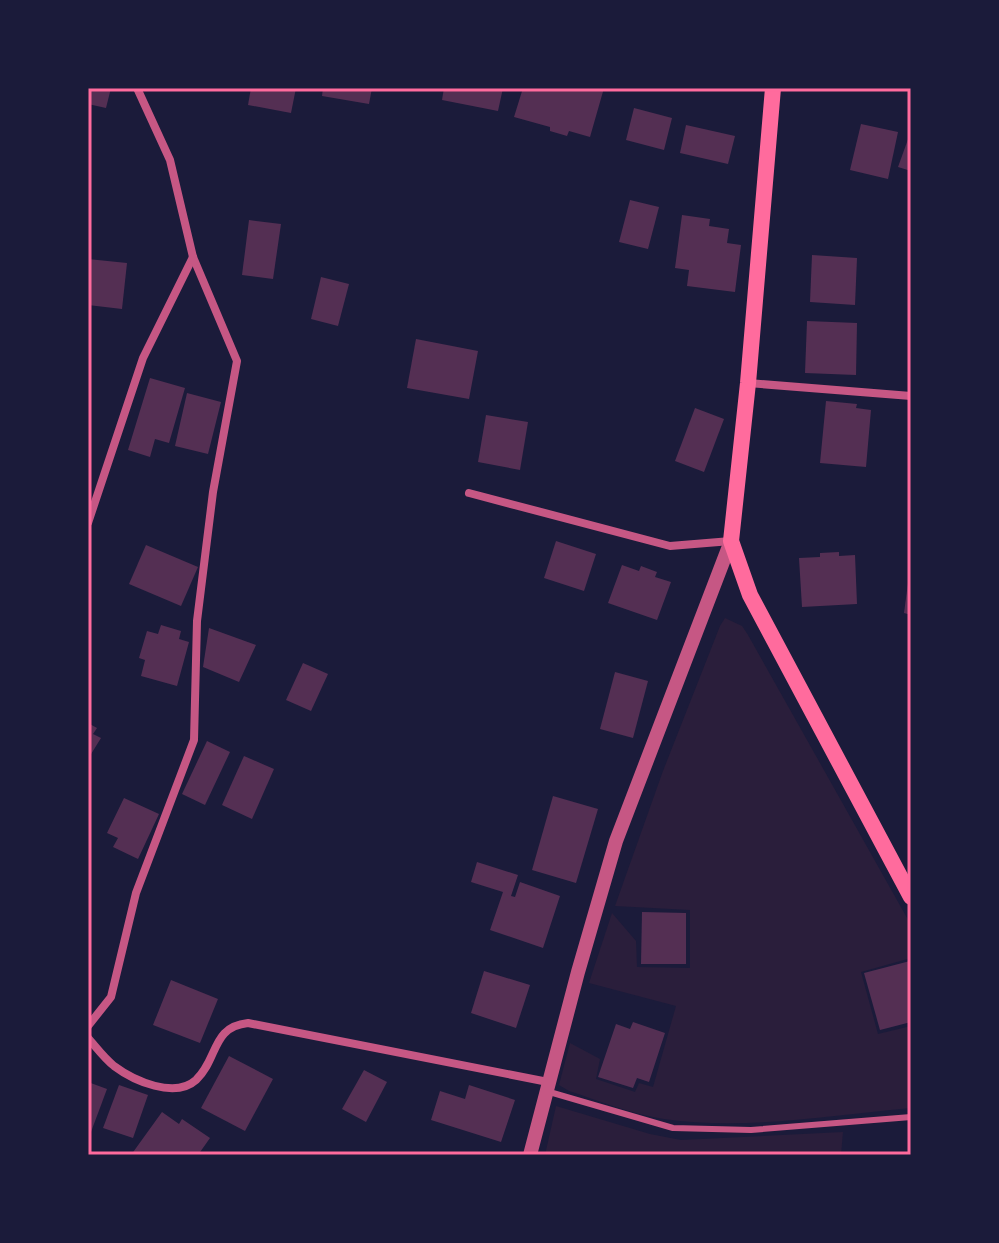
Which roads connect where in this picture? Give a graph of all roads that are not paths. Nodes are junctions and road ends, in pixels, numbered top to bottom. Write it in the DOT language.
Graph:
graph roads {
  1 [pos="137,88"];
  2 [pos="773,88"];
  3 [pos="193,257"];
  4 [pos="748,383"];
  5 [pos="911,396"];
  6 [pos="469,493"];
  7 [pos="88,523"];
  8 [pos="731,541"];
  9 [pos="911,897"];
  10 [pos="88,1026"];
  11 [pos="88,1038"];
  12 [pos="547,1087"];
  13 [pos="911,1117"];
  14 [pos="530,1155"];
  1 -- 3 [label="street"];
  2 -- 4 [label="main road"];
  3 -- 7 [label="street"];
  3 -- 10 [label="street"];
  4 -- 5 [label="street"];
  4 -- 8 [label="main road"];
  6 -- 8 [label="street"];
  8 -- 9 [label="main road"];
  8 -- 12 [label="street"];
  11 -- 12 [label="street"];
  12 -- 13 [label="lane"];
  12 -- 14 [label="street"];
}
